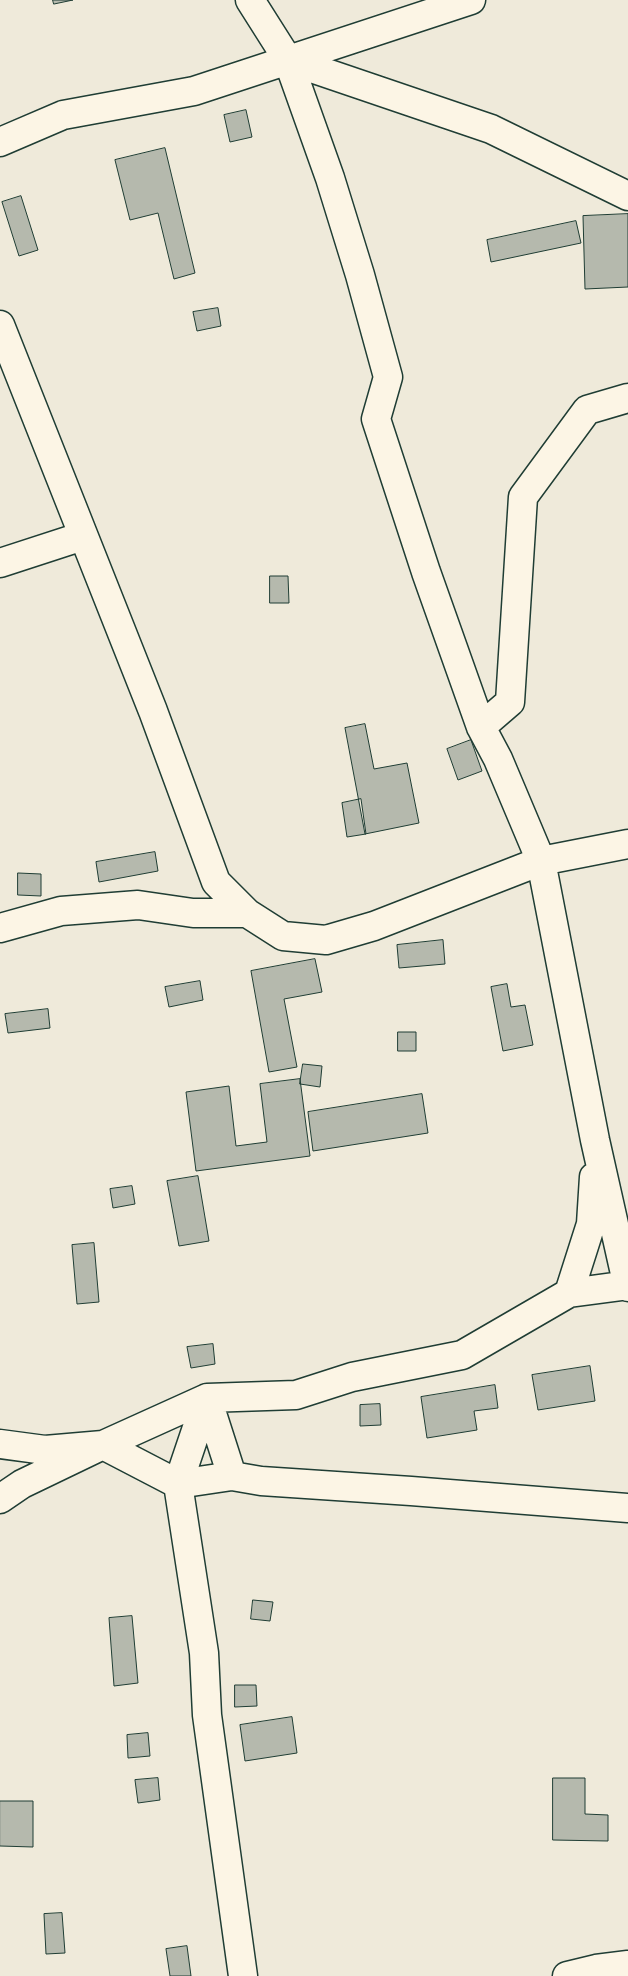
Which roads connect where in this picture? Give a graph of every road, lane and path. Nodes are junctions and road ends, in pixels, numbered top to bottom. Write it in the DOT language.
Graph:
graph roads {
  1 [pos="250,0"];
  2 [pos="471,0"];
  3 [pos="288,60"];
  4 [pos="0,142"];
  5 [pos="628,196"];
  6 [pos="2,338"];
  7 [pos="628,398"];
  8 [pos="84,536"];
  9 [pos="0,563"];
  10 [pos="482,727"];
  11 [pos="628,844"];
  12 [pos="541,861"];
  13 [pos="247,913"];
  14 [pos="0,928"];
  15 [pos="595,1140"];
  16 [pos="628,1286"];
  17 [pos="569,1293"];
  18 [pos="207,1398"];
  19 [pos="0,1444"];
  20 [pos="103,1444"];
  21 [pos="232,1476"];
  22 [pos="178,1484"];
  23 [pos="0,1499"];
  24 [pos="628,1508"];
  25 [pos="628,1965"];
  26 [pos="597,1972"];
  27 [pos="243,1976"];
  28 [pos="567,1976"];
  1 -- 3 [label="street"];
  2 -- 3 [label="street"];
  3 -- 4 [label="street"];
  3 -- 5 [label="street"];
  3 -- 10 [label="street"];
  6 -- 8 [label="street"];
  7 -- 10 [label="street"];
  8 -- 9 [label="street"];
  8 -- 13 [label="street"];
  10 -- 12 [label="street"];
  11 -- 12 [label="street"];
  12 -- 13 [label="street"];
  12 -- 15 [label="street"];
  13 -- 14 [label="street"];
  15 -- 16 [label="street"];
  15 -- 17 [label="street"];
  16 -- 17 [label="street"];
  17 -- 18 [label="street"];
  18 -- 20 [label="street"];
  18 -- 21 [label="street"];
  18 -- 22 [label="street"];
  19 -- 20 [label="street"];
  20 -- 22 [label="street"];
  20 -- 23 [label="street"];
  21 -- 22 [label="street"];
  21 -- 24 [label="street"];
  22 -- 27 [label="street"];
  25 -- 26 [label="street"];
  26 -- 28 [label="street"];
}
